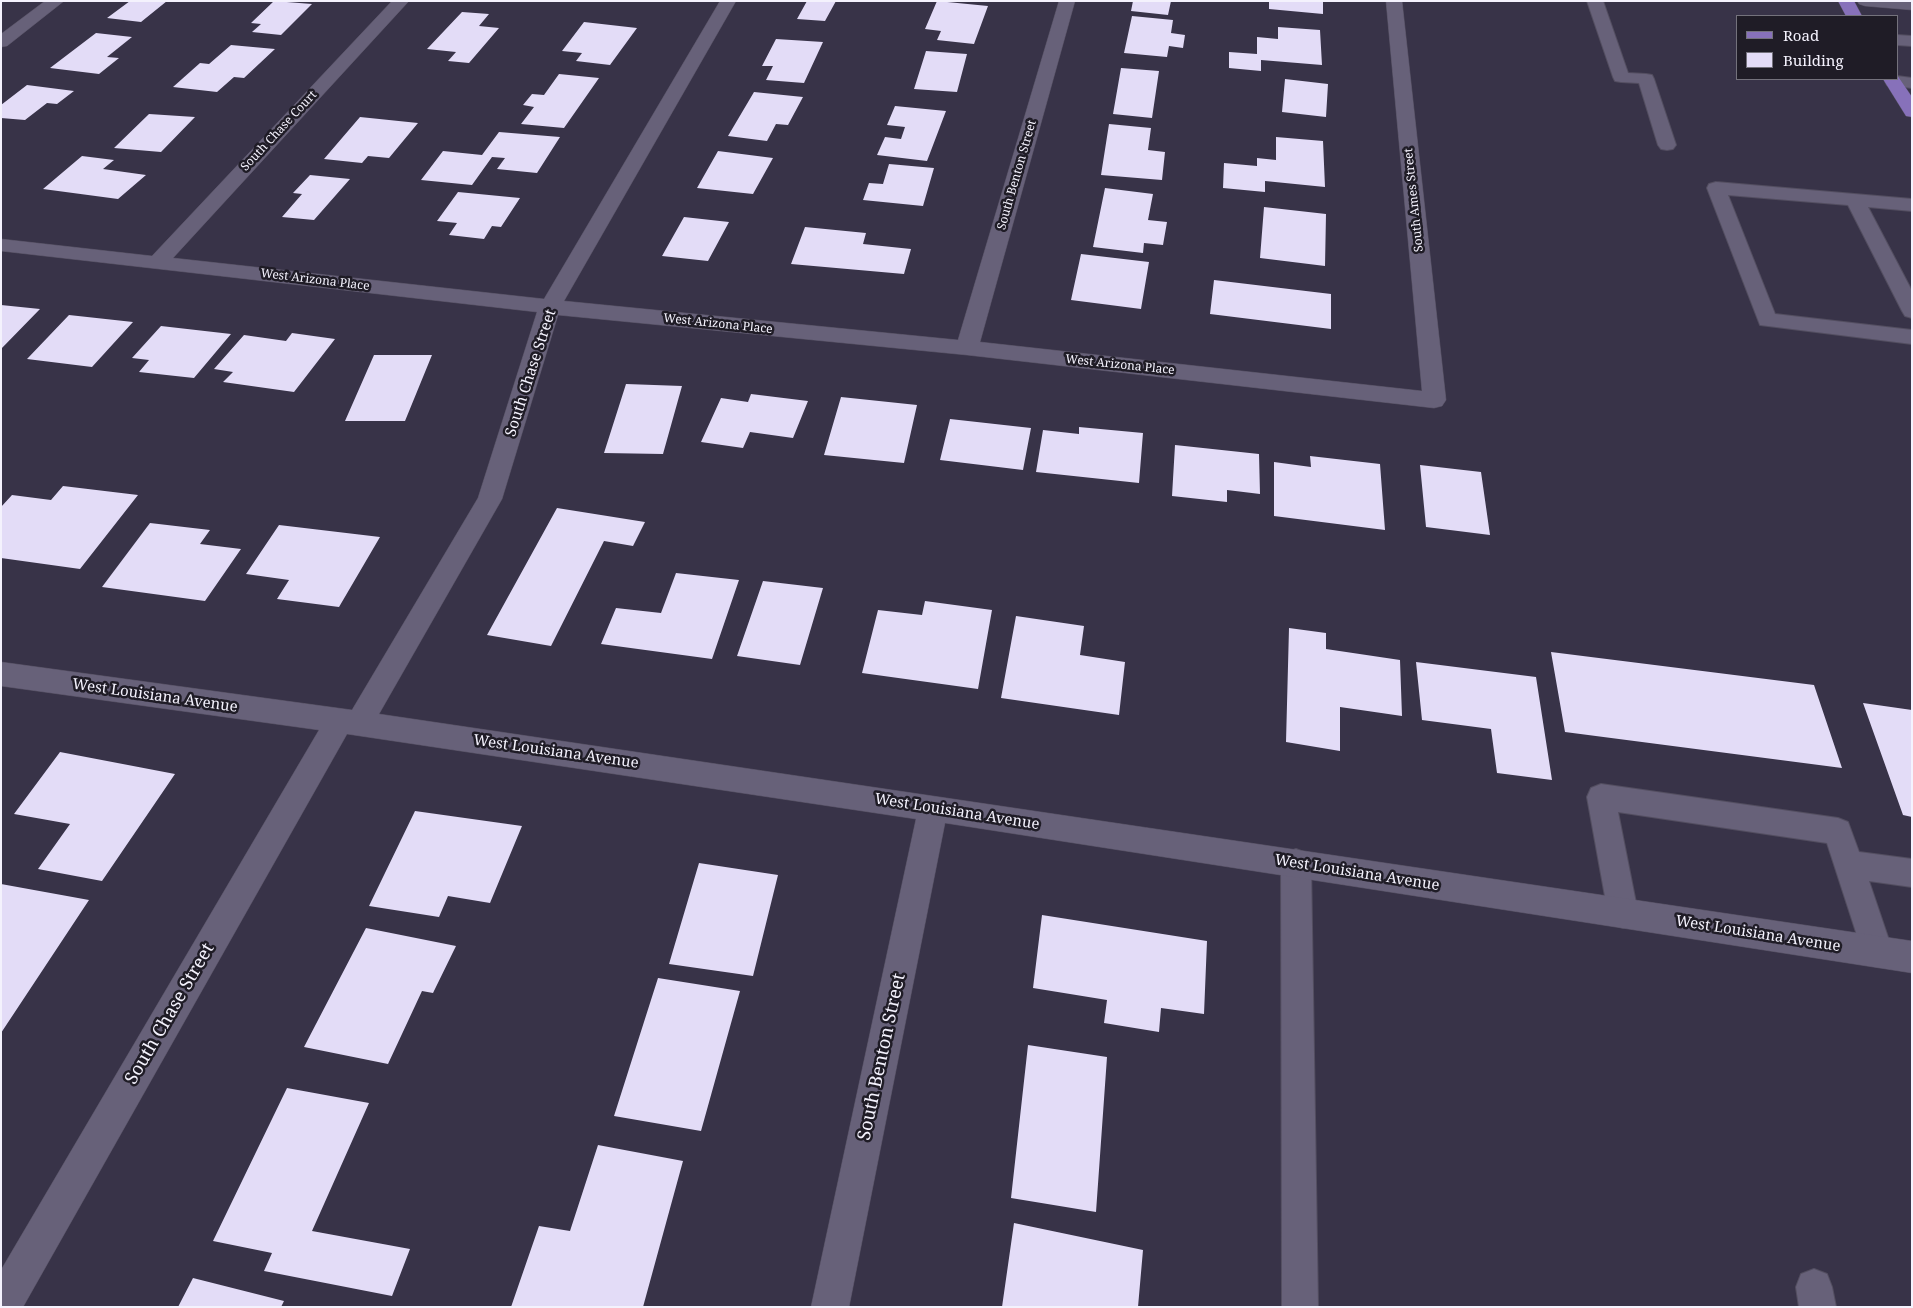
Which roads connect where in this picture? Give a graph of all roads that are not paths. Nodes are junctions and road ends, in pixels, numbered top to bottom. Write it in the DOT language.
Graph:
graph roads {
  1 [pos="56,1"];
  2 [pos="401,1"];
  3 [pos="728,1"];
  4 [pos="1067,1"];
  5 [pos="1394,1"];
  6 [pos="1595,1"];
  7 [pos="1846,1"];
  8 [pos="1865,1"];
  9 [pos="1912,5"];
  10 [pos="1853,15"];
  11 [pos="1898,40"];
  12 [pos="1912,41"];
  13 [pos="1,42"];
  14 [pos="1892,80"];
  15 [pos="1912,83"];
  16 [pos="1912,112"];
  17 [pos="1667,145"];
  18 [pos="1855,200"];
  19 [pos="1912,205"];
  20 [pos="1,245"];
  21 [pos="158,262"];
  22 [pos="550,307"];
  23 [pos="1912,311"];
  24 [pos="1912,337"];
  25 [pos="967,348"];
  26 [pos="1434,400"];
  27 [pos="1,674"];
  28 [pos="349,722"];
  29 [pos="933,808"];
  30 [pos="1296,864"];
  31 [pos="1849,864"];
  32 [pos="1912,873"];
  33 [pos="1623,913"];
  34 [pos="1877,952"];
  35 [pos="1912,957"];
  36 [pos="1,1307"];
  37 [pos="830,1307"];
  38 [pos="1300,1307"];
  1 -- 13 [label="street"];
  2 -- 21 [label="street, South Chase Court"];
  3 -- 22 [label="street, South Chase Street"];
  4 -- 25 [label="street, South Benton Street"];
  5 -- 26 [label="street, South Ames Street"];
  6 -- 17 [label="lane"];
  7 -- 10 [label="main road"];
  8 -- 9 [label="street"];
  11 -- 12 [label="lane"];
  14 -- 15 [label="lane"];
  14 -- 16 [label="main road"];
  18 -- 19 [label="lane"];
  18 -- 23 [label="lane"];
  18 -- 24 [label="lane"];
  20 -- 21 [label="street, West Arizona Place"];
  21 -- 22 [label="street, West Arizona Place"];
  22 -- 25 [label="street, West Arizona Place"];
  22 -- 28 [label="street, South Chase Street"];
  25 -- 26 [label="street, West Arizona Place"];
  27 -- 28 [label="street, West Louisiana Avenue"];
  28 -- 29 [label="street, West Louisiana Avenue"];
  28 -- 36 [label="street, South Chase Street"];
  29 -- 30 [label="street, West Louisiana Avenue"];
  29 -- 37 [label="street, South Benton Street"];
  30 -- 33 [label="street, West Louisiana Avenue"];
  30 -- 38 [label="lane"];
  31 -- 32 [label="lane"];
  31 -- 33 [label="lane"];
  31 -- 34 [label="lane"];
  33 -- 34 [label="street, West Louisiana Avenue"];
  34 -- 35 [label="street, West Louisiana Avenue"];
}
